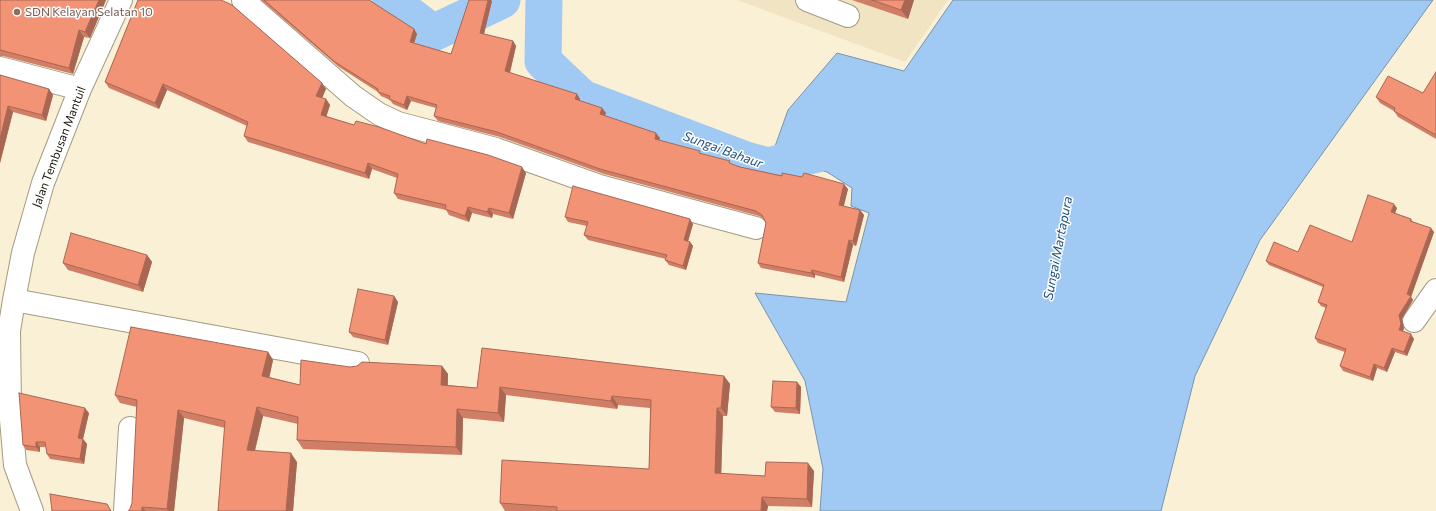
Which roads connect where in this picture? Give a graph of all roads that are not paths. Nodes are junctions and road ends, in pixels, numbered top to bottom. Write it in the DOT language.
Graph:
graph roads {
  1 [pos="121,0"];
  2 [pos="243,0"];
  3 [pos="807,0"];
  4 [pos="848,16"];
  5 [pos="0,68"];
  6 [pos="80,89"];
  7 [pos="756,228"];
  8 [pos="1436,290"];
  9 [pos="14,300"];
  10 [pos="1414,321"];
  11 [pos="358,362"];
  12 [pos="130,428"];
  13 [pos="7,465"];
  14 [pos="32,511"];
  15 [pos="125,511"];
  1 -- 6 [label="street, Jalan Tembusan Mantuil"];
  2 -- 7 [label="street"];
  3 -- 4 [label="street"];
  5 -- 6 [label="street"];
  6 -- 9 [label="street, Jalan Tembusan Mantuil"];
  8 -- 10 [label="street"];
  9 -- 11 [label="street"];
  9 -- 13 [label="street, Jalan Tembusan Mantuil"];
  12 -- 15 [label="street"];
  13 -- 14 [label="street, Jalan Tembusan Mantuil"];
}
